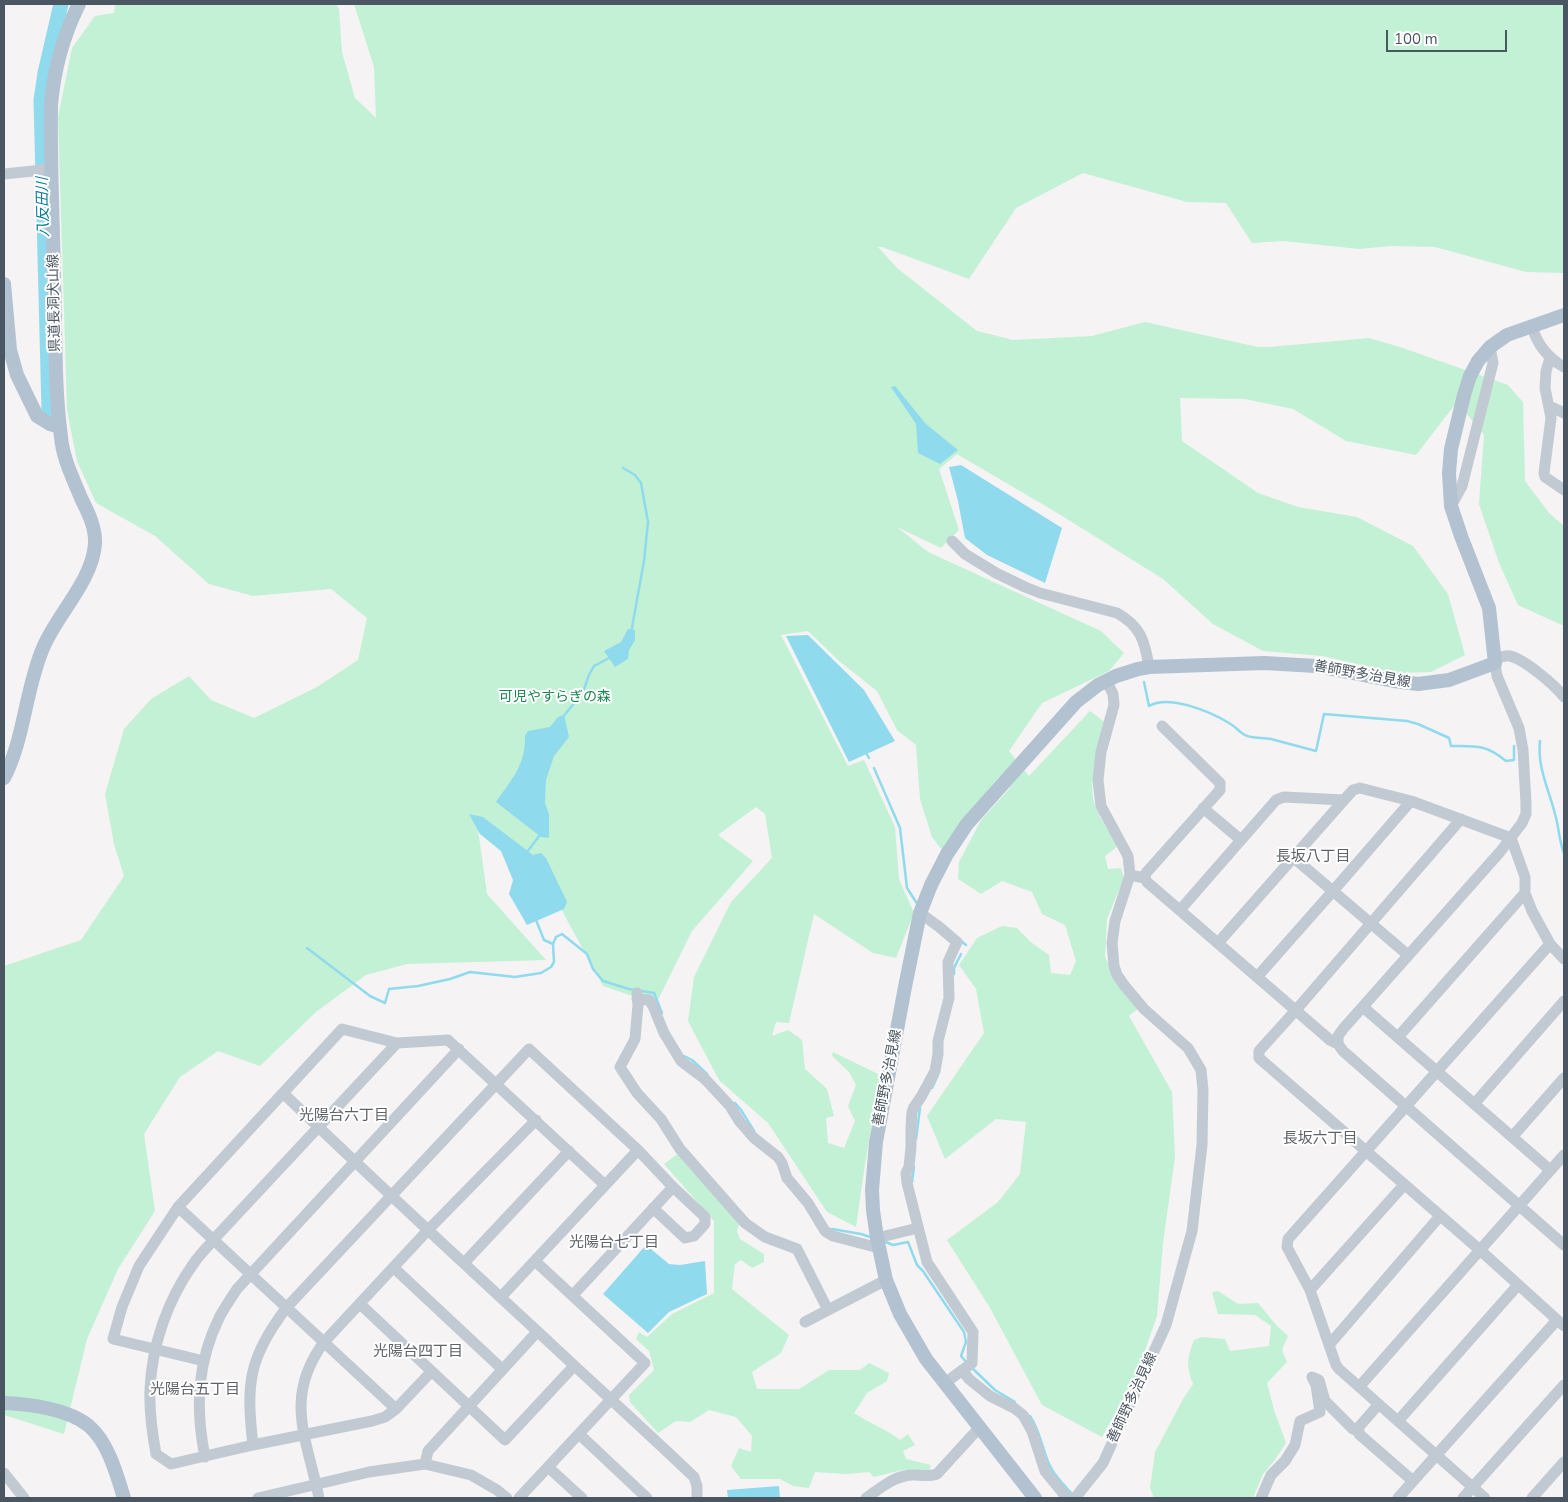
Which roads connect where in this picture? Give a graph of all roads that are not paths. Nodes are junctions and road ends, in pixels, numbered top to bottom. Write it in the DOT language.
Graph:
graph roads {
  1 [pos="79,4"];
  2 [pos="48,170"];
  3 [pos="4,174"];
  4 [pos="4,284"];
  5 [pos="1564,315"];
  6 [pos="1532,326"];
  7 [pos="1490,347"];
  8 [pos="1550,358"];
  9 [pos="1564,367"];
  10 [pos="1549,406"];
  11 [pos="1564,413"];
  12 [pos="60,427"];
  13 [pos="1564,490"];
  14 [pos="1451,506"];
  15 [pos="952,541"];
  16 [pos="1494,661"];
  17 [pos="1149,667"];
  18 [pos="1106,680"];
  19 [pos="1564,697"];
  20 [pos="1162,726"];
  21 [pos="4,778"];
  22 [pos="1344,800"];
  23 [pos="1410,800"];
  24 [pos="1203,808"];
  25 [pos="1461,819"];
  26 [pos="1511,838"];
  27 [pos="1241,840"];
  28 [pos="1294,858"];
  29 [pos="1130,876"];
  30 [pos="1145,878"];
  31 [pos="1333,891"];
  32 [pos="1525,892"];
  33 [pos="1180,910"];
  34 [pos="920,913"];
  35 [pos="1371,924"];
  36 [pos="1218,944"];
  37 [pos="1550,944"];
  38 [pos="1408,956"];
  39 [pos="1564,959"];
  40 [pos="1257,977"];
  41 [pos="1564,1001"];
  42 [pos="1363,1007"];
  43 [pos="1296,1010"];
  44 [pos="1398,1037"];
  45 [pos="397,1043"];
  46 [pos="1338,1044"];
  47 [pos="459,1050"];
  48 [pos="1436,1070"];
  49 [pos="1564,1078"];
  50 [pos="497,1084"];
  51 [pos="283,1093"];
  52 [pos="1475,1103"];
  53 [pos="1406,1106"];
  54 [pos="536,1120"];
  55 [pos="318,1127"];
  56 [pos="1513,1136"];
  57 [pos="638,1150"];
  58 [pos="569,1151"];
  59 [pos="1366,1151"];
  60 [pos="355,1161"];
  61 [pos="1559,1163"];
  62 [pos="605,1185"];
  63 [pos="1404,1185"];
  64 [pos="673,1187"];
  65 [pos="392,1197"];
  66 [pos="1519,1205"];
  67 [pos="178,1207"];
  68 [pos="653,1208"];
  69 [pos="1440,1216"];
  70 [pos="917,1223"];
  71 [pos="428,1230"];
  72 [pos="214,1239"];
  73 [pos="880,1241"];
  74 [pos="1564,1245"];
  75 [pos="1480,1251"];
  76 [pos="535,1261"];
  77 [pos="464,1264"];
  78 [pos="394,1268"];
  79 [pos="251,1274"];
  80 [pos="886,1280"];
  81 [pos="1518,1285"];
  82 [pos="1310,1290"];
  83 [pos="573,1295"];
  84 [pos="501,1297"];
  85 [pos="360,1304"];
  86 [pos="287,1307"];
  87 [pos="828,1310"];
  88 [pos="805,1322"];
  89 [pos="1561,1323"];
  90 [pos="537,1332"];
  91 [pos="324,1342"];
  92 [pos="1329,1345"];
  93 [pos="155,1348"];
  94 [pos="204,1361"];
  95 [pos="574,1366"];
  96 [pos="966,1367"];
  97 [pos="502,1369"];
  98 [pos="432,1372"];
  99 [pos="944,1383"];
  100 [pos="1564,1386"];
  101 [pos="1359,1388"];
  102 [pos="612,1399"];
  103 [pos="4,1403"];
  104 [pos="1378,1405"];
  105 [pos="468,1406"];
  106 [pos="396,1409"];
  107 [pos="1398,1421"];
  108 [pos="979,1428"];
  109 [pos="1359,1431"];
  110 [pos="578,1434"];
  111 [pos="305,1435"];
  112 [pos="253,1445"];
  113 [pos="1436,1455"];
  114 [pos="205,1457"];
  115 [pos="1564,1462"];
  116 [pos="425,1464"];
  117 [pos="548,1467"];
  118 [pos="4,1473"];
  119 [pos="1413,1481"];
  120 [pos="316,1485"];
  121 [pos="1472,1487"];
  122 [pos="1077,1496"];
  123 [pos="24,1498"];
  124 [pos="124,1498"];
  125 [pos="258,1498"];
  126 [pos="319,1498"];
  127 [pos="507,1498"];
  128 [pos="519,1498"];
  129 [pos="582,1498"];
  130 [pos="647,1498"];
  131 [pos="697,1498"];
  132 [pos="866,1498"];
  133 [pos="1035,1498"];
  134 [pos="1067,1498"];
  135 [pos="1261,1498"];
  136 [pos="1398,1498"];
  137 [pos="1463,1498"];
  138 [pos="1485,1498"];
  139 [pos="1532,1498"];
  1 -- 2 [label="main road, 県道長洞犬山線"];
  2 -- 3 [label="street"];
  2 -- 12 [label="main road, 県道長洞犬山線"];
  4 -- 12 [label="main road"];
  5 -- 6 [label="main road"];
  6 -- 7 [label="main road"];
  6 -- 8 [label="street"];
  7 -- 14 [label="street"];
  7 -- 14 [label="main road"];
  8 -- 9 [label="street"];
  8 -- 10 [label="street"];
  10 -- 11 [label="street"];
  10 -- 13 [label="street"];
  12 -- 21 [label="main road, 県道長洞犬山線"];
  14 -- 16 [label="main road"];
  15 -- 17 [label="street"];
  16 -- 17 [label="main road, 善師野多治見線"];
  16 -- 19 [label="street"];
  16 -- 26 [label="street"];
  17 -- 18 [label="main road, 善師野多治見線"];
  18 -- 29 [label="street, 善師野多治見線"];
  18 -- 34 [label="main road, 善師野多治見線"];
  20 -- 24 [label="street"];
  22 -- 23 [label="street"];
  22 -- 27 [label="street"];
  22 -- 28 [label="street"];
  23 -- 25 [label="street"];
  23 -- 31 [label="street"];
  24 -- 27 [label="street"];
  24 -- 30 [label="street"];
  25 -- 26 [label="street"];
  25 -- 35 [label="street"];
  26 -- 32 [label="street"];
  26 -- 38 [label="street"];
  27 -- 33 [label="street"];
  28 -- 31 [label="street"];
  28 -- 36 [label="street"];
  29 -- 30 [label="street"];
  29 -- 122 [label="street, 善師野多治見線"];
  30 -- 33 [label="street"];
  31 -- 35 [label="street"];
  31 -- 40 [label="street"];
  32 -- 37 [label="street"];
  32 -- 44 [label="street"];
  33 -- 36 [label="street"];
  34 -- 70 [label="street"];
  34 -- 73 [label="main road, 善師野多治見線"];
  35 -- 38 [label="street"];
  35 -- 43 [label="street"];
  36 -- 40 [label="street"];
  37 -- 39 [label="street"];
  37 -- 48 [label="street"];
  38 -- 42 [label="street"];
  40 -- 43 [label="street"];
  41 -- 52 [label="street"];
  42 -- 44 [label="street"];
  42 -- 46 [label="street"];
  43 -- 46 [label="street"];
  43 -- 59 [label="street"];
  44 -- 48 [label="street"];
  45 -- 47 [label="street"];
  45 -- 51 [label="street"];
  45 -- 55 [label="street"];
  46 -- 53 [label="street"];
  47 -- 50 [label="street"];
  47 -- 60 [label="street"];
  48 -- 52 [label="street"];
  48 -- 53 [label="street"];
  49 -- 56 [label="street"];
  50 -- 54 [label="street"];
  50 -- 57 [label="street"];
  50 -- 65 [label="street"];
  51 -- 55 [label="street"];
  51 -- 67 [label="street"];
  52 -- 56 [label="street"];
  53 -- 59 [label="street"];
  53 -- 66 [label="street"];
  54 -- 58 [label="street"];
  54 -- 71 [label="street"];
  55 -- 60 [label="street"];
  55 -- 72 [label="street"];
  56 -- 61 [label="street"];
  57 -- 62 [label="street"];
  57 -- 64 [label="street"];
  58 -- 62 [label="street"];
  58 -- 77 [label="street"];
  59 -- 63 [label="street"];
  59 -- 82 [label="street"];
  60 -- 65 [label="street"];
  60 -- 79 [label="street"];
  61 -- 66 [label="street"];
  62 -- 76 [label="street"];
  63 -- 69 [label="street"];
  63 -- 82 [label="street"];
  64 -- 68 [label="street"];
  64 -- 68 [label="street"];
  65 -- 71 [label="street"];
  65 -- 86 [label="street"];
  66 -- 74 [label="street"];
  66 -- 75 [label="street"];
  67 -- 72 [label="street"];
  67 -- 93 [label="street"];
  68 -- 83 [label="street"];
  69 -- 75 [label="street"];
  69 -- 92 [label="street"];
  70 -- 73 [label="street"];
  70 -- 96 [label="street"];
  71 -- 77 [label="street"];
  71 -- 78 [label="street"];
  72 -- 79 [label="street"];
  72 -- 93 [label="street"];
  73 -- 80 [label="main road, 善師野多治見線"];
  73 -- 87 [label="street"];
  75 -- 81 [label="street"];
  75 -- 101 [label="street"];
  76 -- 83 [label="street"];
  76 -- 84 [label="street"];
  77 -- 84 [label="street"];
  78 -- 85 [label="street"];
  78 -- 97 [label="street"];
  79 -- 86 [label="street"];
  79 -- 94 [label="street"];
  80 -- 87 [label="street"];
  80 -- 99 [label="main road, 善師野多治見線"];
  81 -- 89 [label="street"];
  81 -- 107 [label="street"];
  82 -- 92 [label="street"];
  83 -- 102 [label="street"];
  84 -- 90 [label="street"];
  85 -- 91 [label="street"];
  85 -- 98 [label="street"];
  86 -- 91 [label="street"];
  86 -- 112 [label="street"];
  87 -- 88 [label="street"];
  89 -- 113 [label="street"];
  90 -- 95 [label="street"];
  90 -- 97 [label="street"];
  91 -- 106 [label="street"];
  91 -- 111 [label="street"];
  92 -- 101 [label="street"];
  93 -- 94 [label="street"];
  93 -- 114 [label="street"];
  94 -- 114 [label="street"];
  95 -- 102 [label="street"];
  95 -- 105 [label="street"];
  96 -- 99 [label="street"];
  96 -- 134 [label="street"];
  97 -- 105 [label="street"];
  98 -- 105 [label="street"];
  98 -- 106 [label="street"];
  99 -- 108 [label="main road, 善師野多治見線"];
  100 -- 121 [label="street"];
  101 -- 104 [label="street"];
  102 -- 110 [label="street"];
  102 -- 131 [label="street"];
  103 -- 124 [label="main road"];
  104 -- 107 [label="street"];
  104 -- 109 [label="street"];
  105 -- 116 [label="street"];
  106 -- 111 [label="street"];
  107 -- 113 [label="street"];
  108 -- 132 [label="street"];
  108 -- 133 [label="main road, 善師野多治見線"];
  109 -- 119 [label="street"];
  109 -- 135 [label="street"];
  110 -- 117 [label="street"];
  110 -- 130 [label="street"];
  111 -- 112 [label="street"];
  111 -- 120 [label="street"];
  112 -- 114 [label="street"];
  113 -- 119 [label="street"];
  113 -- 121 [label="street"];
  115 -- 139 [label="street"];
  116 -- 120 [label="street"];
  116 -- 127 [label="street"];
  117 -- 128 [label="street"];
  117 -- 129 [label="street"];
  118 -- 123 [label="street"];
  119 -- 136 [label="street"];
  120 -- 125 [label="street"];
  120 -- 126 [label="street"];
  121 -- 137 [label="street"];
  121 -- 138 [label="street"];
}
